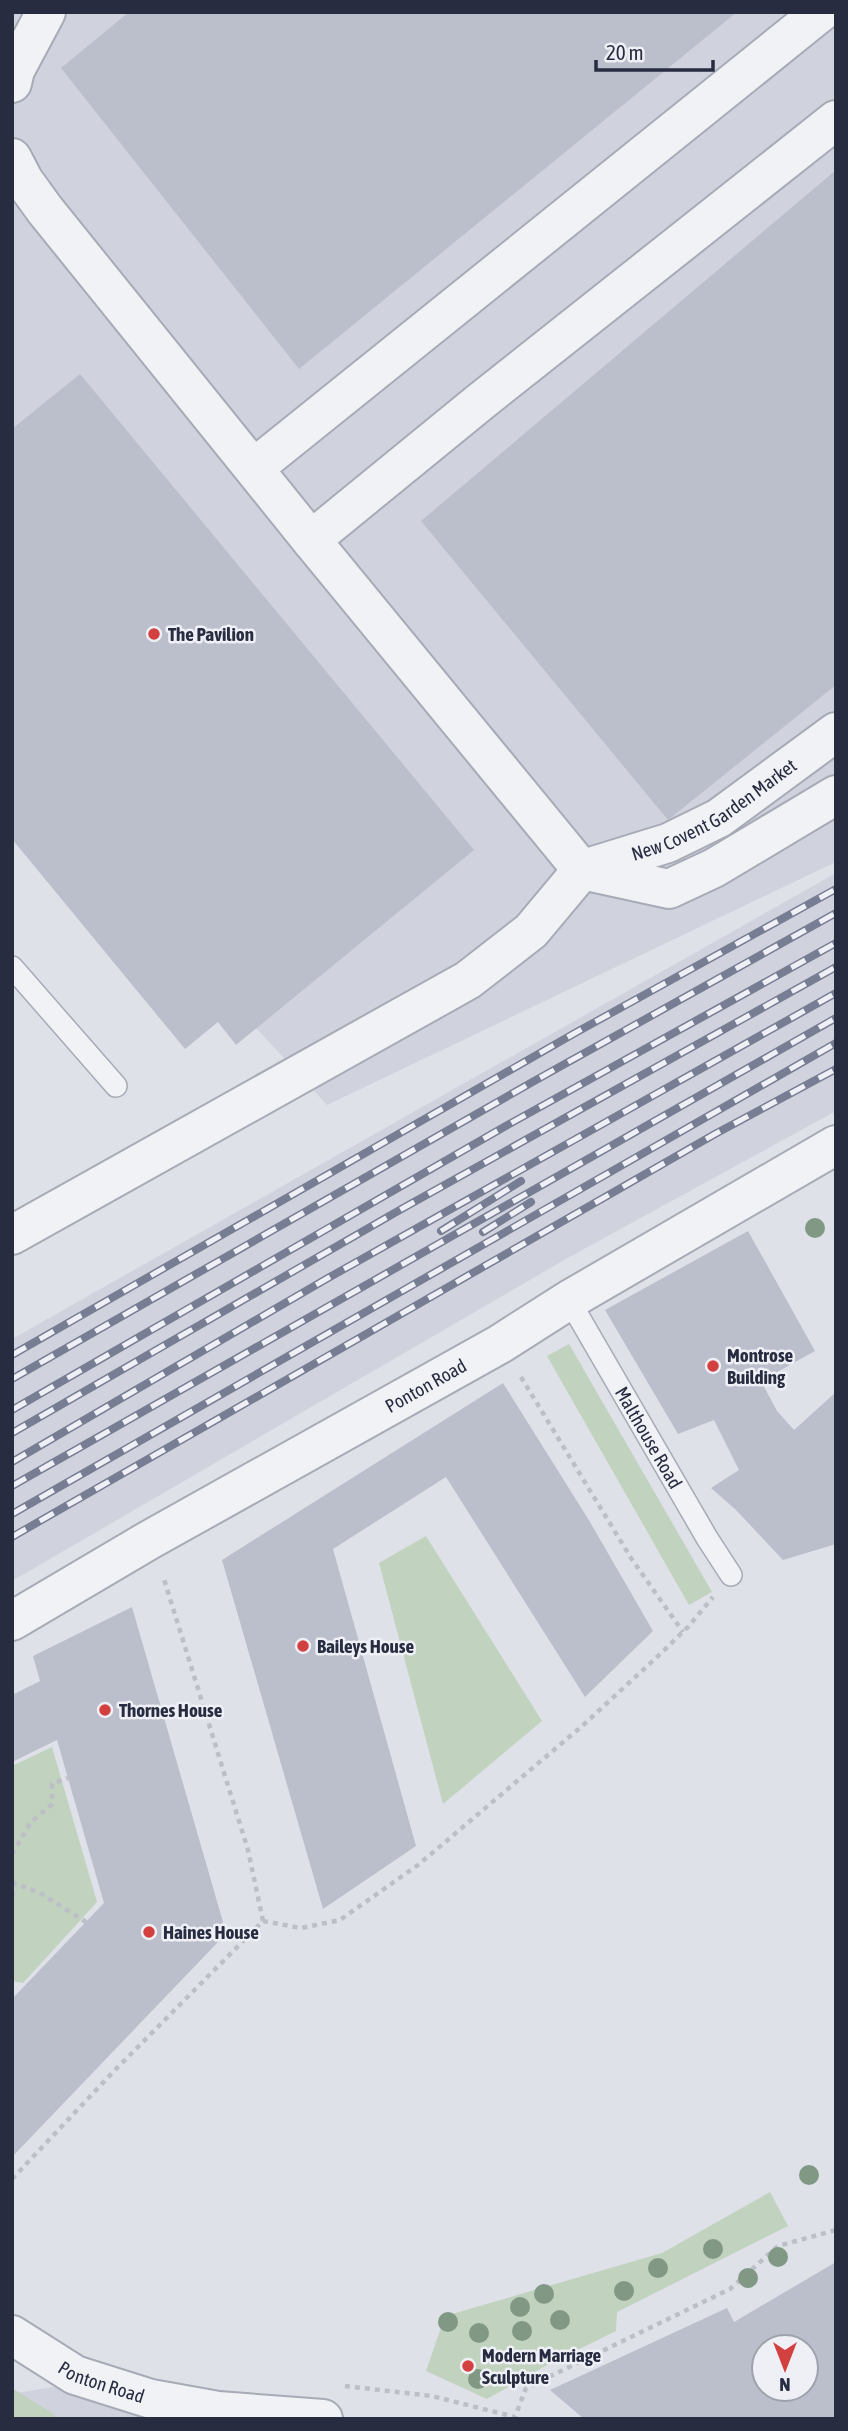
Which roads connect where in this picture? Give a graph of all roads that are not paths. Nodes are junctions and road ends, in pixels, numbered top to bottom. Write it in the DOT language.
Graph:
graph roads {
  1 [pos="46,12"];
  2 [pos="821,12"];
  3 [pos="12,83"];
  4 [pos="836,120"];
  5 [pos="16,176"];
  6 [pos="254,468"];
  7 [pos="311,540"];
  8 [pos="836,732"];
  9 [pos="836,796"];
  10 [pos="582,870"];
  11 [pos="12,967"];
  12 [pos="116,1086"];
  13 [pos="836,1145"];
  14 [pos="15,1230"];
  15 [pos="569,1300"];
  16 [pos="732,1575"];
  17 [pos="12,1621"];
  18 [pos="12,2335"];
  19 [pos="331,2402"];
  1 -- 3 [label="street"];
  2 -- 6 [label="street"];
  4 -- 7 [label="street"];
  5 -- 6 [label="street"];
  6 -- 7 [label="street"];
  7 -- 10 [label="street"];
  8 -- 10 [label="street, New Covent Garden Market"];
  9 -- 10 [label="street"];
  10 -- 14 [label="street"];
  11 -- 12 [label="lane"];
  13 -- 15 [label="street, Ponton Road"];
  15 -- 16 [label="lane, Malthouse Road"];
  15 -- 17 [label="street, Ponton Road"];
  18 -- 19 [label="street, Ponton Road"];
}
